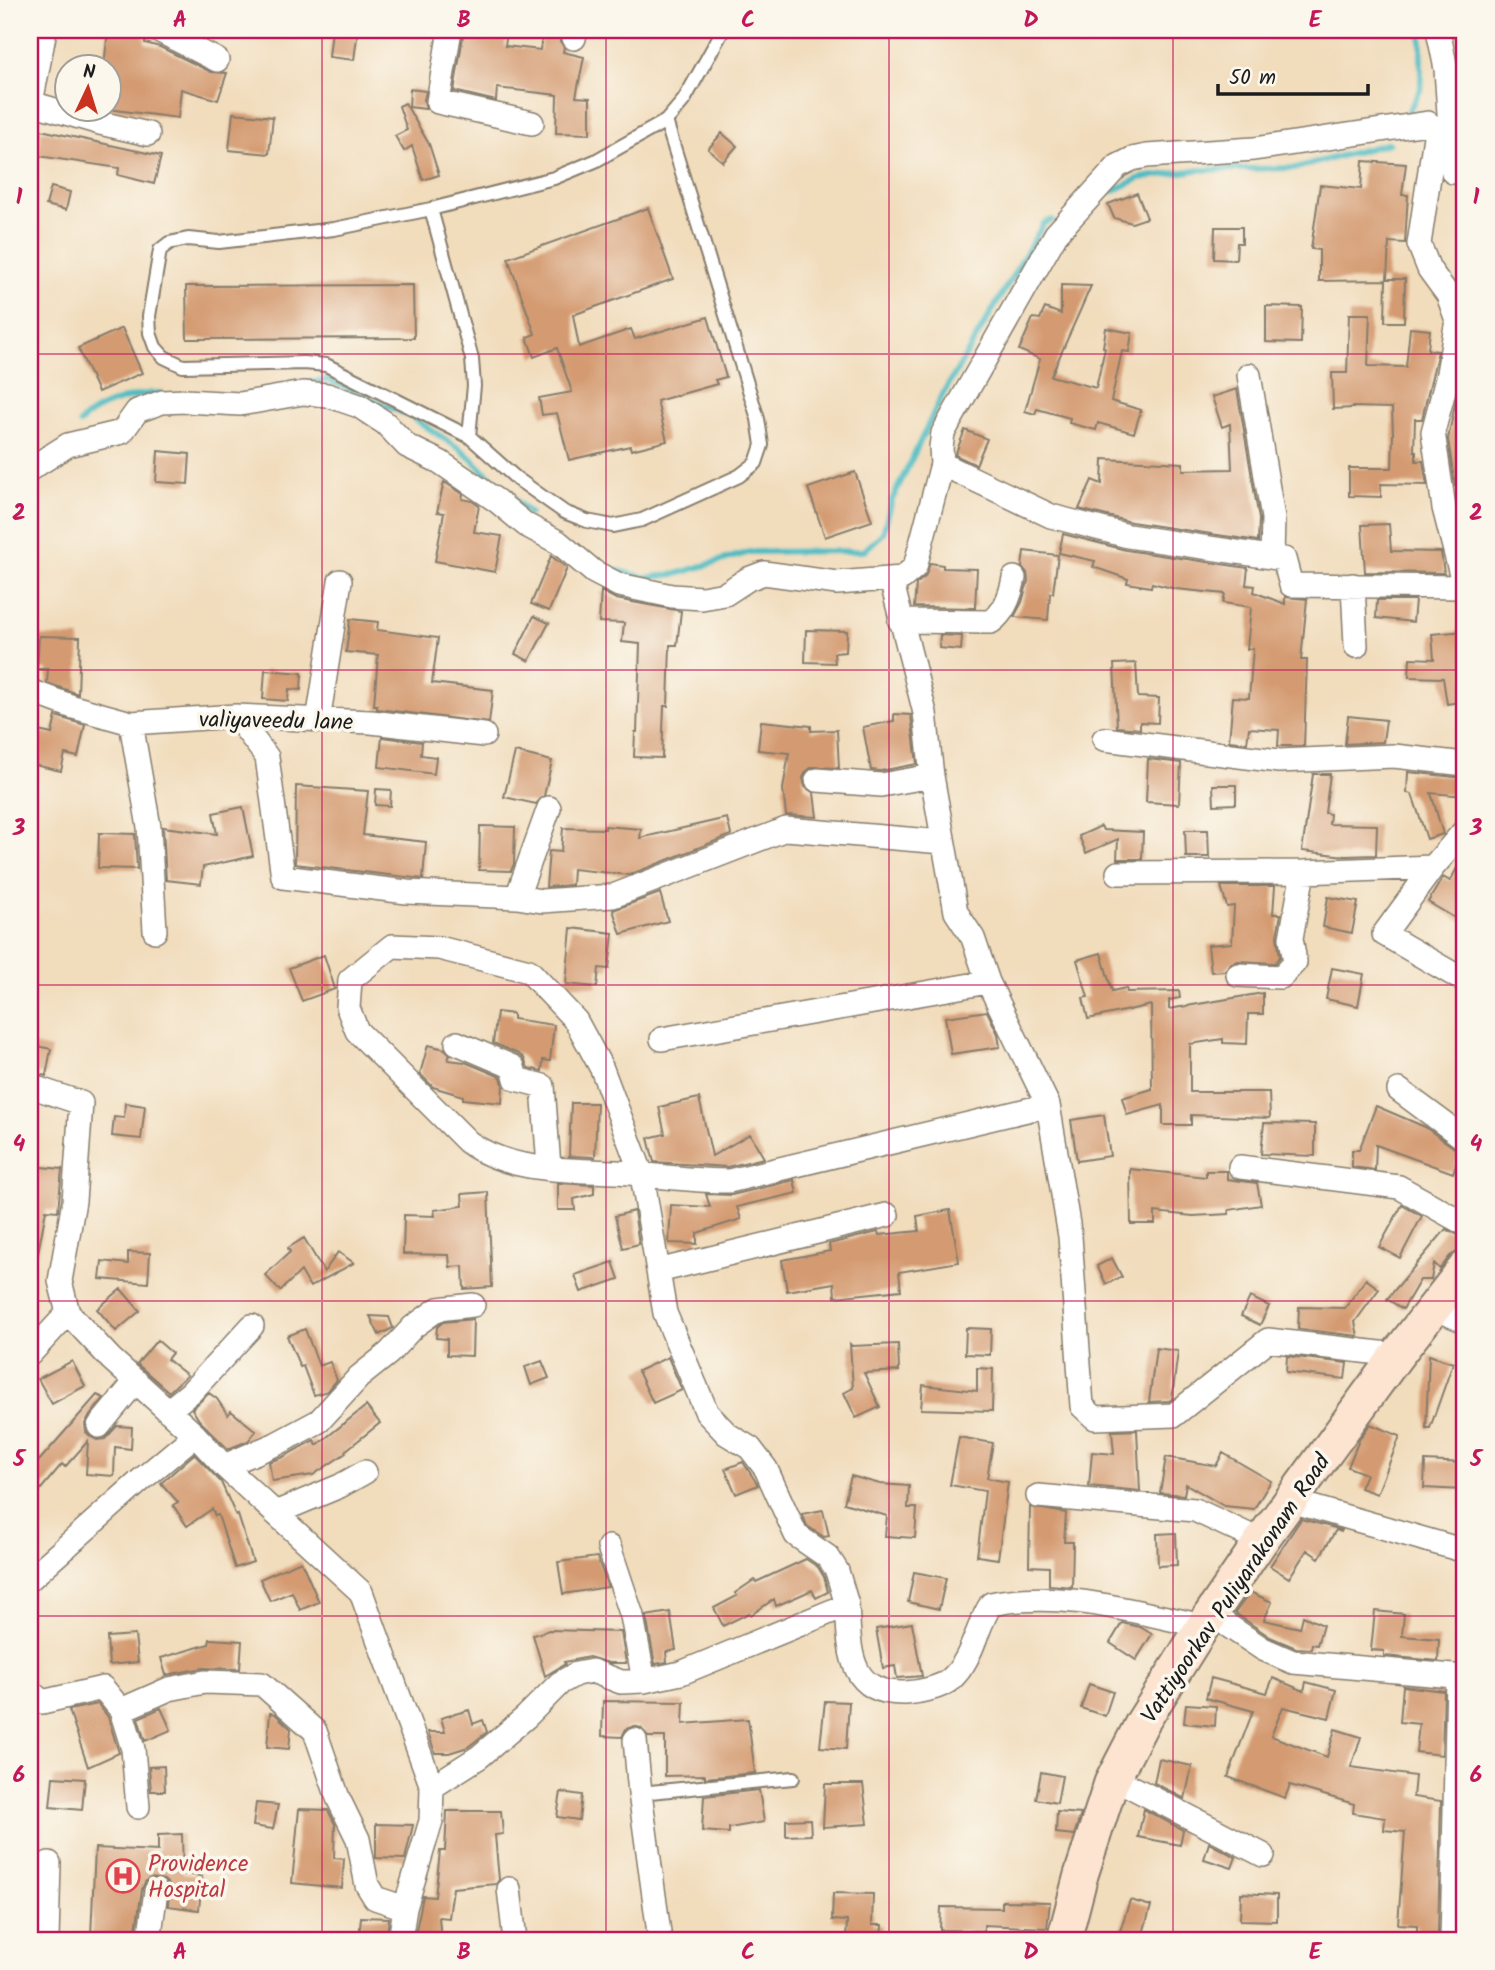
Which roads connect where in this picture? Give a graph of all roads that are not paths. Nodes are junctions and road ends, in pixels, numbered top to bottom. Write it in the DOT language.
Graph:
graph roads {
  1 [pos="45,30"];
  2 [pos="158,30"];
  3 [pos="450,30"];
  4 [pos="723,30"];
  5 [pos="1438,30"];
  6 [pos="217,61"];
  7 [pos="666,121"];
  8 [pos="532,123"];
  9 [pos="148,134"];
  10 [pos="1431,165"];
  11 [pos="1459,173"];
  12 [pos="431,209"];
  13 [pos="1460,313"];
  14 [pos="1249,374"];
  15 [pos="469,436"];
  16 [pos="942,464"];
  17 [pos="30,469"];
  18 [pos="1272,557"];
  19 [pos="1013,578"];
  20 [pos="891,579"];
  21 [pos="1464,581"];
  22 [pos="340,582"];
  23 [pos="1353,585"];
  24 [pos="900,621"];
  25 [pos="1356,646"];
  26 [pos="30,691"];
  27 [pos="236,716"];
  28 [pos="318,721"];
  29 [pos="131,723"];
  30 [pos="484,735"];
  31 [pos="1104,739"];
  32 [pos="1465,764"];
  33 [pos="932,776"];
  34 [pos="817,780"];
  35 [pos="549,808"];
  36 [pos="1465,830"];
  37 [pos="943,842"];
  38 [pos="1433,867"];
  39 [pos="1303,872"];
  40 [pos="1118,873"];
  41 [pos="517,897"];
  42 [pos="155,931"];
  43 [pos="1238,975"];
  44 [pos="1465,981"];
  45 [pos="988,982"];
  46 [pos="662,1040"];
  47 [pos="457,1043"];
  48 [pos="30,1086"];
  49 [pos="1399,1090"];
  50 [pos="1048,1105"];
  51 [pos="1465,1139"];
  52 [pos="549,1167"];
  53 [pos="1240,1167"];
  54 [pos="642,1175"];
  55 [pos="887,1215"];
  56 [pos="1465,1224"];
  57 [pos="1465,1268"];
  58 [pos="658,1271"];
  59 [pos="473,1305"];
  60 [pos="1433,1308"];
  61 [pos="68,1313"];
  62 [pos="1465,1321"];
  63 [pos="252,1326"];
  64 [pos="30,1354"];
  65 [pos="1397,1355"];
  66 [pos="136,1381"];
  67 [pos="168,1410"];
  68 [pos="99,1426"];
  69 [pos="195,1435"];
  70 [pos="224,1466"];
  71 [pos="365,1472"];
  72 [pos="1038,1496"];
  73 [pos="1291,1501"];
  74 [pos="275,1513"];
  75 [pos="1261,1541"];
  76 [pos="608,1548"];
  77 [pos="1465,1551"];
  78 [pos="30,1579"];
  79 [pos="847,1605"];
  80 [pos="1207,1620"];
  81 [pos="1462,1677"];
  82 [pos="644,1681"];
  83 [pos="30,1691"];
  84 [pos="121,1710"];
  85 [pos="635,1740"];
  86 [pos="793,1778"];
  87 [pos="1114,1779"];
  88 [pos="432,1787"];
  89 [pos="640,1793"];
  90 [pos="138,1807"];
  91 [pos="1263,1855"];
  92 [pos="49,1863"];
  93 [pos="509,1889"];
  94 [pos="156,1891"];
  95 [pos="405,1908"];
  96 [pos="47,1940"];
  97 [pos="149,1940"];
  98 [pos="400,1940"];
  99 [pos="515,1940"];
  100 [pos="660,1940"];
  101 [pos="1065,1940"];
  102 [pos="1452,1940"];
  1 -- 9 [label="street"];
  2 -- 6 [label="street"];
  3 -- 8 [label="street"];
  4 -- 7 [label="lane"];
  5 -- 11 [label="street"];
  7 -- 12 [label="lane"];
  7 -- 15 [label="lane"];
  10 -- 11 [label="street"];
  10 -- 13 [label="street"];
  10 -- 16 [label="street"];
  12 -- 15 [label="lane"];
  12 -- 15 [label="lane"];
  13 -- 21 [label="street"];
  14 -- 18 [label="street"];
  16 -- 18 [label="street"];
  16 -- 20 [label="street"];
  17 -- 20 [label="street"];
  18 -- 23 [label="street"];
  19 -- 24 [label="street"];
  20 -- 24 [label="street"];
  21 -- 23 [label="street"];
  22 -- 28 [label="street"];
  23 -- 25 [label="street"];
  24 -- 33 [label="street"];
  26 -- 29 [label="street, valiyaveedu lane"];
  27 -- 28 [label="street, valiyaveedu lane"];
  27 -- 29 [label="street, valiyaveedu lane"];
  27 -- 41 [label="street"];
  28 -- 30 [label="street, valiyaveedu lane"];
  29 -- 42 [label="street"];
  31 -- 32 [label="street"];
  33 -- 34 [label="street"];
  33 -- 37 [label="street"];
  35 -- 41 [label="street"];
  36 -- 38 [label="street"];
  37 -- 41 [label="street"];
  37 -- 45 [label="street"];
  38 -- 39 [label="street"];
  38 -- 44 [label="street"];
  39 -- 40 [label="street"];
  39 -- 43 [label="street"];
  45 -- 46 [label="street"];
  45 -- 50 [label="street"];
  47 -- 52 [label="street"];
  48 -- 61 [label="street"];
  49 -- 51 [label="street"];
  50 -- 54 [label="street"];
  50 -- 65 [label="street"];
  52 -- 54 [label="street"];
  52 -- 54 [label="street"];
  53 -- 56 [label="street"];
  54 -- 58 [label="street"];
  55 -- 58 [label="street"];
  57 -- 60 [label="main road, Vattiyoorkav Puliyarakonam Road"];
  58 -- 79 [label="street"];
  59 -- 70 [label="street"];
  60 -- 62 [label="street"];
  60 -- 65 [label="main road, Vattiyoorkav Puliyarakonam Road"];
  61 -- 64 [label="street"];
  61 -- 66 [label="street"];
  63 -- 67 [label="street"];
  65 -- 73 [label="main road, Vattiyoorkav Puliyarakonam Road"];
  66 -- 67 [label="street"];
  66 -- 68 [label="street"];
  67 -- 69 [label="street"];
  69 -- 70 [label="street"];
  69 -- 78 [label="street"];
  70 -- 74 [label="street"];
  71 -- 74 [label="street"];
  72 -- 75 [label="street"];
  73 -- 75 [label="main road, Vattiyoorkav Puliyarakonam Road"];
  73 -- 77 [label="street"];
  74 -- 88 [label="street"];
  75 -- 80 [label="main road, Vattiyoorkav Puliyarakonam Road"];
  76 -- 82 [label="street"];
  79 -- 80 [label="street"];
  79 -- 82 [label="street"];
  80 -- 81 [label="street"];
  80 -- 87 [label="main road, Vattiyoorkav Puliyarakonam Road"];
  81 -- 102 [label="street"];
  82 -- 88 [label="street"];
  83 -- 84 [label="street"];
  84 -- 90 [label="street"];
  84 -- 95 [label="street"];
  85 -- 89 [label="street"];
  86 -- 89 [label="lane"];
  87 -- 91 [label="street"];
  87 -- 101 [label="main road, Vattiyoorkav Puliyarakonam Road"];
  88 -- 95 [label="street"];
  89 -- 100 [label="street"];
  92 -- 96 [label="street"];
  93 -- 99 [label="street"];
  94 -- 97 [label="street"];
  95 -- 98 [label="street"];
}
